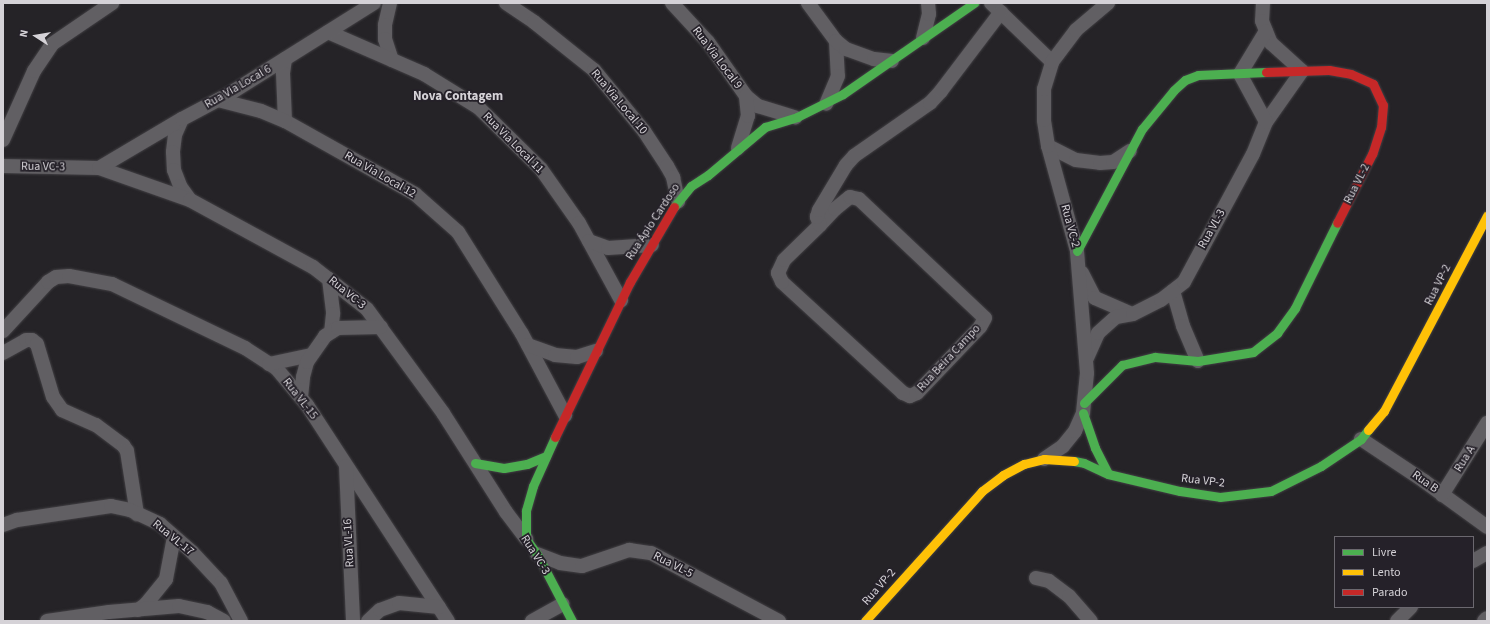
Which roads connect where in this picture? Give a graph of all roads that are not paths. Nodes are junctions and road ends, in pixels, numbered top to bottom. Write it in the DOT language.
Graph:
graph roads {
  1 [pos="112,3"];
  2 [pos="374,3"];
  3 [pos="390,3"];
  4 [pos="506,3"];
  5 [pos="672,3"];
  6 [pos="808,3"];
  7 [pos="928,3"];
  8 [pos="1108,3"];
  9 [pos="1263,3"];
  10 [pos="970,4"];
  11 [pos="996,7"];
  12 [pos="1266,31"];
  13 [pos="328,32"];
  14 [pos="923,38"];
  15 [pos="836,41"];
  16 [pos="285,59"];
  17 [pos="392,60"];
  18 [pos="892,61"];
  19 [pos="1052,62"];
  20 [pos="1302,71"];
  21 [pos="1240,74"];
  22 [pos="746,96"];
  23 [pos="218,100"];
  24 [pos="826,104"];
  25 [pos="797,117"];
  26 [pos="182,119"];
  27 [pos="285,121"];
  28 [pos="1266,122"];
  29 [pos="3,140"];
  30 [pos="1048,146"];
  31 [pos="738,150"];
  32 [pos="1132,150"];
  33 [pos="3,166"];
  34 [pos="667,166"];
  35 [pos="99,168"];
  36 [pos="708,175"];
  37 [pos="190,200"];
  38 [pos="678,201"];
  39 [pos="1487,216"];
  40 [pos="820,225"];
  41 [pos="1482,237"];
  42 [pos="589,241"];
  43 [pos="652,245"];
  44 [pos="1077,251"];
  45 [pos="1079,267"];
  46 [pos="329,279"];
  47 [pos="1173,291"];
  48 [pos="621,300"];
  49 [pos="1133,314"];
  50 [pos="380,327"];
  51 [pos="3,331"];
  52 [pos="331,332"];
  53 [pos="528,345"];
  54 [pos="596,351"];
  55 [pos="3,353"];
  56 [pos="311,355"];
  57 [pos="1086,361"];
  58 [pos="1198,361"];
  59 [pos="270,364"];
  60 [pos="300,397"];
  61 [pos="1084,408"];
  62 [pos="565,415"];
  63 [pos="1487,423"];
  64 [pos="1361,439"];
  65 [pos="546,456"];
  66 [pos="1044,459"];
  67 [pos="475,463"];
  68 [pos="346,465"];
  69 [pos="1108,474"];
  70 [pos="1442,495"];
  71 [pos="137,514"];
  72 [pos="3,525"];
  73 [pos="1487,527"];
  74 [pos="174,537"];
  75 [pos="526,538"];
  76 [pos="1487,553"];
  77 [pos="537,554"];
  78 [pos="1474,561"];
  79 [pos="1036,578"];
  80 [pos="562,604"];
  81 [pos="439,607"];
  82 [pos="1410,608"];
  83 [pos="138,610"];
  84 [pos="1487,618"];
  85 [pos="47,621"];
  86 [pos="224,621"];
  87 [pos="241,621"];
  88 [pos="353,621"];
  89 [pos="368,621"];
  90 [pos="448,621"];
  91 [pos="532,621"];
  92 [pos="572,621"];
  93 [pos="779,621"];
  94 [pos="865,621"];
  95 [pos="1090,621"];
  96 [pos="1397,621"];
  97 [pos="1484,621"];
  1 -- 29 [label="street"];
  2 -- 13 [label="street, Rua Via Local 6"];
  3 -- 17 [label="street"];
  4 -- 34 [label="street, Rua Via Local 10"];
  5 -- 22 [label="street, Rua Via Local 9"];
  6 -- 15 [label="street"];
  7 -- 14 [label="street"];
  8 -- 19 [label="street, Rua VC-2"];
  9 -- 12 [label="street"];
  10 -- 14 [label="street, Rua Ápio Cardoso"];
  11 -- 19 [label="street"];
  11 -- 40 [label="street"];
  12 -- 20 [label="street"];
  12 -- 21 [label="street"];
  13 -- 16 [label="street, Rua Via Local 6"];
  13 -- 17 [label="street, Rua Via Local 11"];
  14 -- 18 [label="street, Rua Ápio Cardoso"];
  15 -- 18 [label="street"];
  15 -- 24 [label="street"];
  16 -- 23 [label="street, Rua Via Local 6"];
  16 -- 27 [label="street"];
  17 -- 42 [label="street, Rua Via Local 11"];
  18 -- 24 [label="street, Rua Ápio Cardoso"];
  19 -- 30 [label="street, Rua VC-2"];
  20 -- 21 [label="street, Rua VL-2"];
  20 -- 28 [label="street, Rua VL-3"];
  20 -- 58 [label="street, Rua VL-2"];
  21 -- 28 [label="street"];
  21 -- 32 [label="street, Rua VL-2"];
  22 -- 25 [label="street, Rua Via Local 9"];
  22 -- 31 [label="street, Rua Via Local 9"];
  23 -- 26 [label="street, Rua Via Local 6"];
  23 -- 27 [label="street, Rua Via Local 12"];
  24 -- 25 [label="street, Rua Ápio Cardoso"];
  25 -- 31 [label="street, Rua Ápio Cardoso"];
  26 -- 35 [label="street, Rua Via Local 6"];
  26 -- 37 [label="street"];
  27 -- 53 [label="street, Rua Via Local 12"];
  28 -- 47 [label="street, Rua VL-3"];
  30 -- 32 [label="street"];
  30 -- 44 [label="street, Rua VC-2"];
  31 -- 36 [label="street, Rua Ápio Cardoso"];
  32 -- 44 [label="street, Rua VL-2"];
  33 -- 35 [label="street, Rua VC-3"];
  34 -- 36 [label="street, Rua Via Local 10"];
  34 -- 38 [label="street, Rua Via Local 10"];
  35 -- 37 [label="street, Rua VC-3"];
  36 -- 38 [label="street, Rua Ápio Cardoso"];
  37 -- 46 [label="street, Rua VC-3"];
  38 -- 43 [label="street, Rua Ápio Cardoso"];
  39 -- 41 [label="street, Rua VP-2"];
  40 -- 40 [label="street, Rua Beira Campo"];
  41 -- 64 [label="street, Rua VP-2"];
  42 -- 43 [label="street"];
  42 -- 48 [label="street, Rua Via Local 11"];
  43 -- 48 [label="street, Rua Ápio Cardoso"];
  44 -- 45 [label="street, Rua VC-2"];
  45 -- 49 [label="street"];
  45 -- 57 [label="street, Rua VC-2"];
  46 -- 50 [label="street, Rua VC-3"];
  46 -- 52 [label="street"];
  47 -- 49 [label="street, Rua VL-3"];
  47 -- 58 [label="street"];
  48 -- 54 [label="street, Rua Ápio Cardoso"];
  49 -- 57 [label="street, Rua VL-3"];
  50 -- 52 [label="street"];
  50 -- 67 [label="street, Rua VC-3"];
  51 -- 59 [label="street, Rua VL-15"];
  52 -- 56 [label="street"];
  53 -- 54 [label="street"];
  53 -- 62 [label="street, Rua Via Local 12"];
  54 -- 62 [label="street, Rua Ápio Cardoso"];
  55 -- 71 [label="street"];
  56 -- 59 [label="street"];
  56 -- 60 [label="street"];
  57 -- 61 [label="street, Rua VC-2"];
  58 -- 61 [label="street, Rua VL-2"];
  59 -- 60 [label="street, Rua VL-15"];
  60 -- 68 [label="street, Rua VL-15"];
  61 -- 66 [label="street, Rua VC-2"];
  61 -- 69 [label="street"];
  62 -- 65 [label="street, Rua Ápio Cardoso"];
  63 -- 70 [label="street, Rua A"];
  64 -- 69 [label="street, Rua VP-2"];
  64 -- 70 [label="street, Rua B"];
  65 -- 67 [label="street"];
  65 -- 75 [label="street, Rua Ápio Cardoso"];
  66 -- 69 [label="street, Rua VP-2"];
  66 -- 94 [label="street, Rua VP-2"];
  67 -- 75 [label="street, Rua VC-3"];
  68 -- 81 [label="street, Rua VL-15"];
  68 -- 88 [label="street, Rua VL-16"];
  70 -- 73 [label="street, Rua B"];
  71 -- 72 [label="street, Rua VL-17"];
  71 -- 74 [label="street, Rua VL-17"];
  74 -- 83 [label="street"];
  74 -- 87 [label="street, Rua VL-17"];
  75 -- 77 [label="street, Rua VC-3"];
  76 -- 78 [label="street"];
  77 -- 80 [label="street, Rua VC-3"];
  77 -- 93 [label="street, Rua VL-5"];
  79 -- 95 [label="street"];
  80 -- 91 [label="street"];
  80 -- 92 [label="street, Rua VC-3"];
  81 -- 89 [label="street"];
  81 -- 90 [label="street, Rua VL-15"];
  82 -- 96 [label="street"];
  83 -- 85 [label="street"];
  83 -- 86 [label="street"];
  84 -- 97 [label="street"];
}
